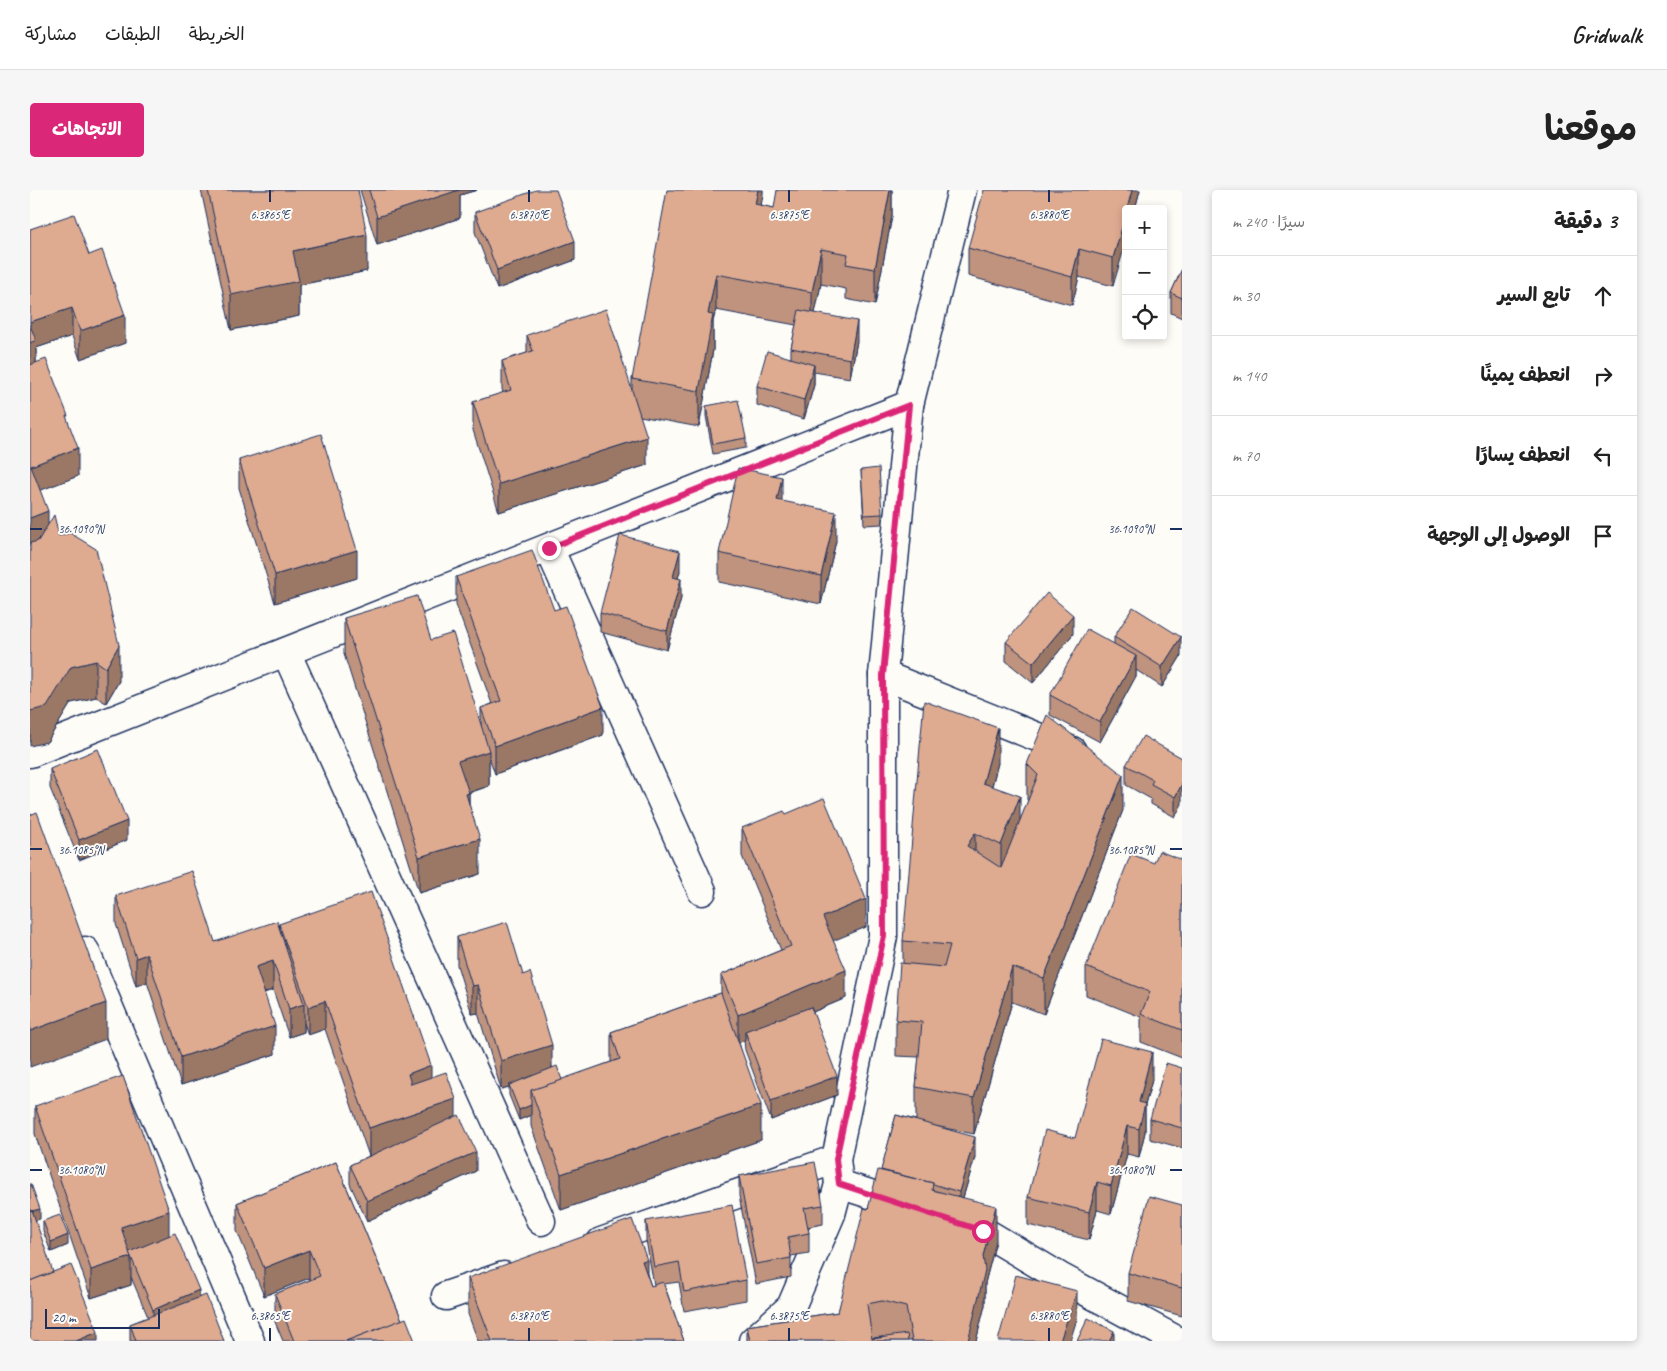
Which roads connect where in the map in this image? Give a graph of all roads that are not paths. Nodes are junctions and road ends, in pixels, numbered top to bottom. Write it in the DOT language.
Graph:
graph roads {
  1 [pos="962,190"];
  2 [pos="909,405"];
  3 [pos="549,548"];
  4 [pos="286,652"];
  5 [pos="883,675"];
  6 [pos="30,753"];
  7 [pos="1090,759"];
  8 [pos="702,891"];
  9 [pos="76,929"];
  10 [pos="838,1172"];
  11 [pos="541,1221"];
  12 [pos="576,1251"];
  13 [pos="530,1267"];
  14 [pos="446,1296"];
  15 [pos="250,1341"];
  16 [pos="753,1341"];
  17 [pos="1178,1341"];
  1 -- 2 [label="street"];
  2 -- 3 [label="street"];
  2 -- 5 [label="street"];
  3 -- 4 [label="street"];
  3 -- 8 [label="street"];
  4 -- 6 [label="street"];
  4 -- 11 [label="street"];
  5 -- 7 [label="street"];
  5 -- 10 [label="street"];
  9 -- 15 [label="street"];
  10 -- 12 [label="street"];
  10 -- 16 [label="street"];
  10 -- 17 [label="street"];
  13 -- 14 [label="street"];
}
